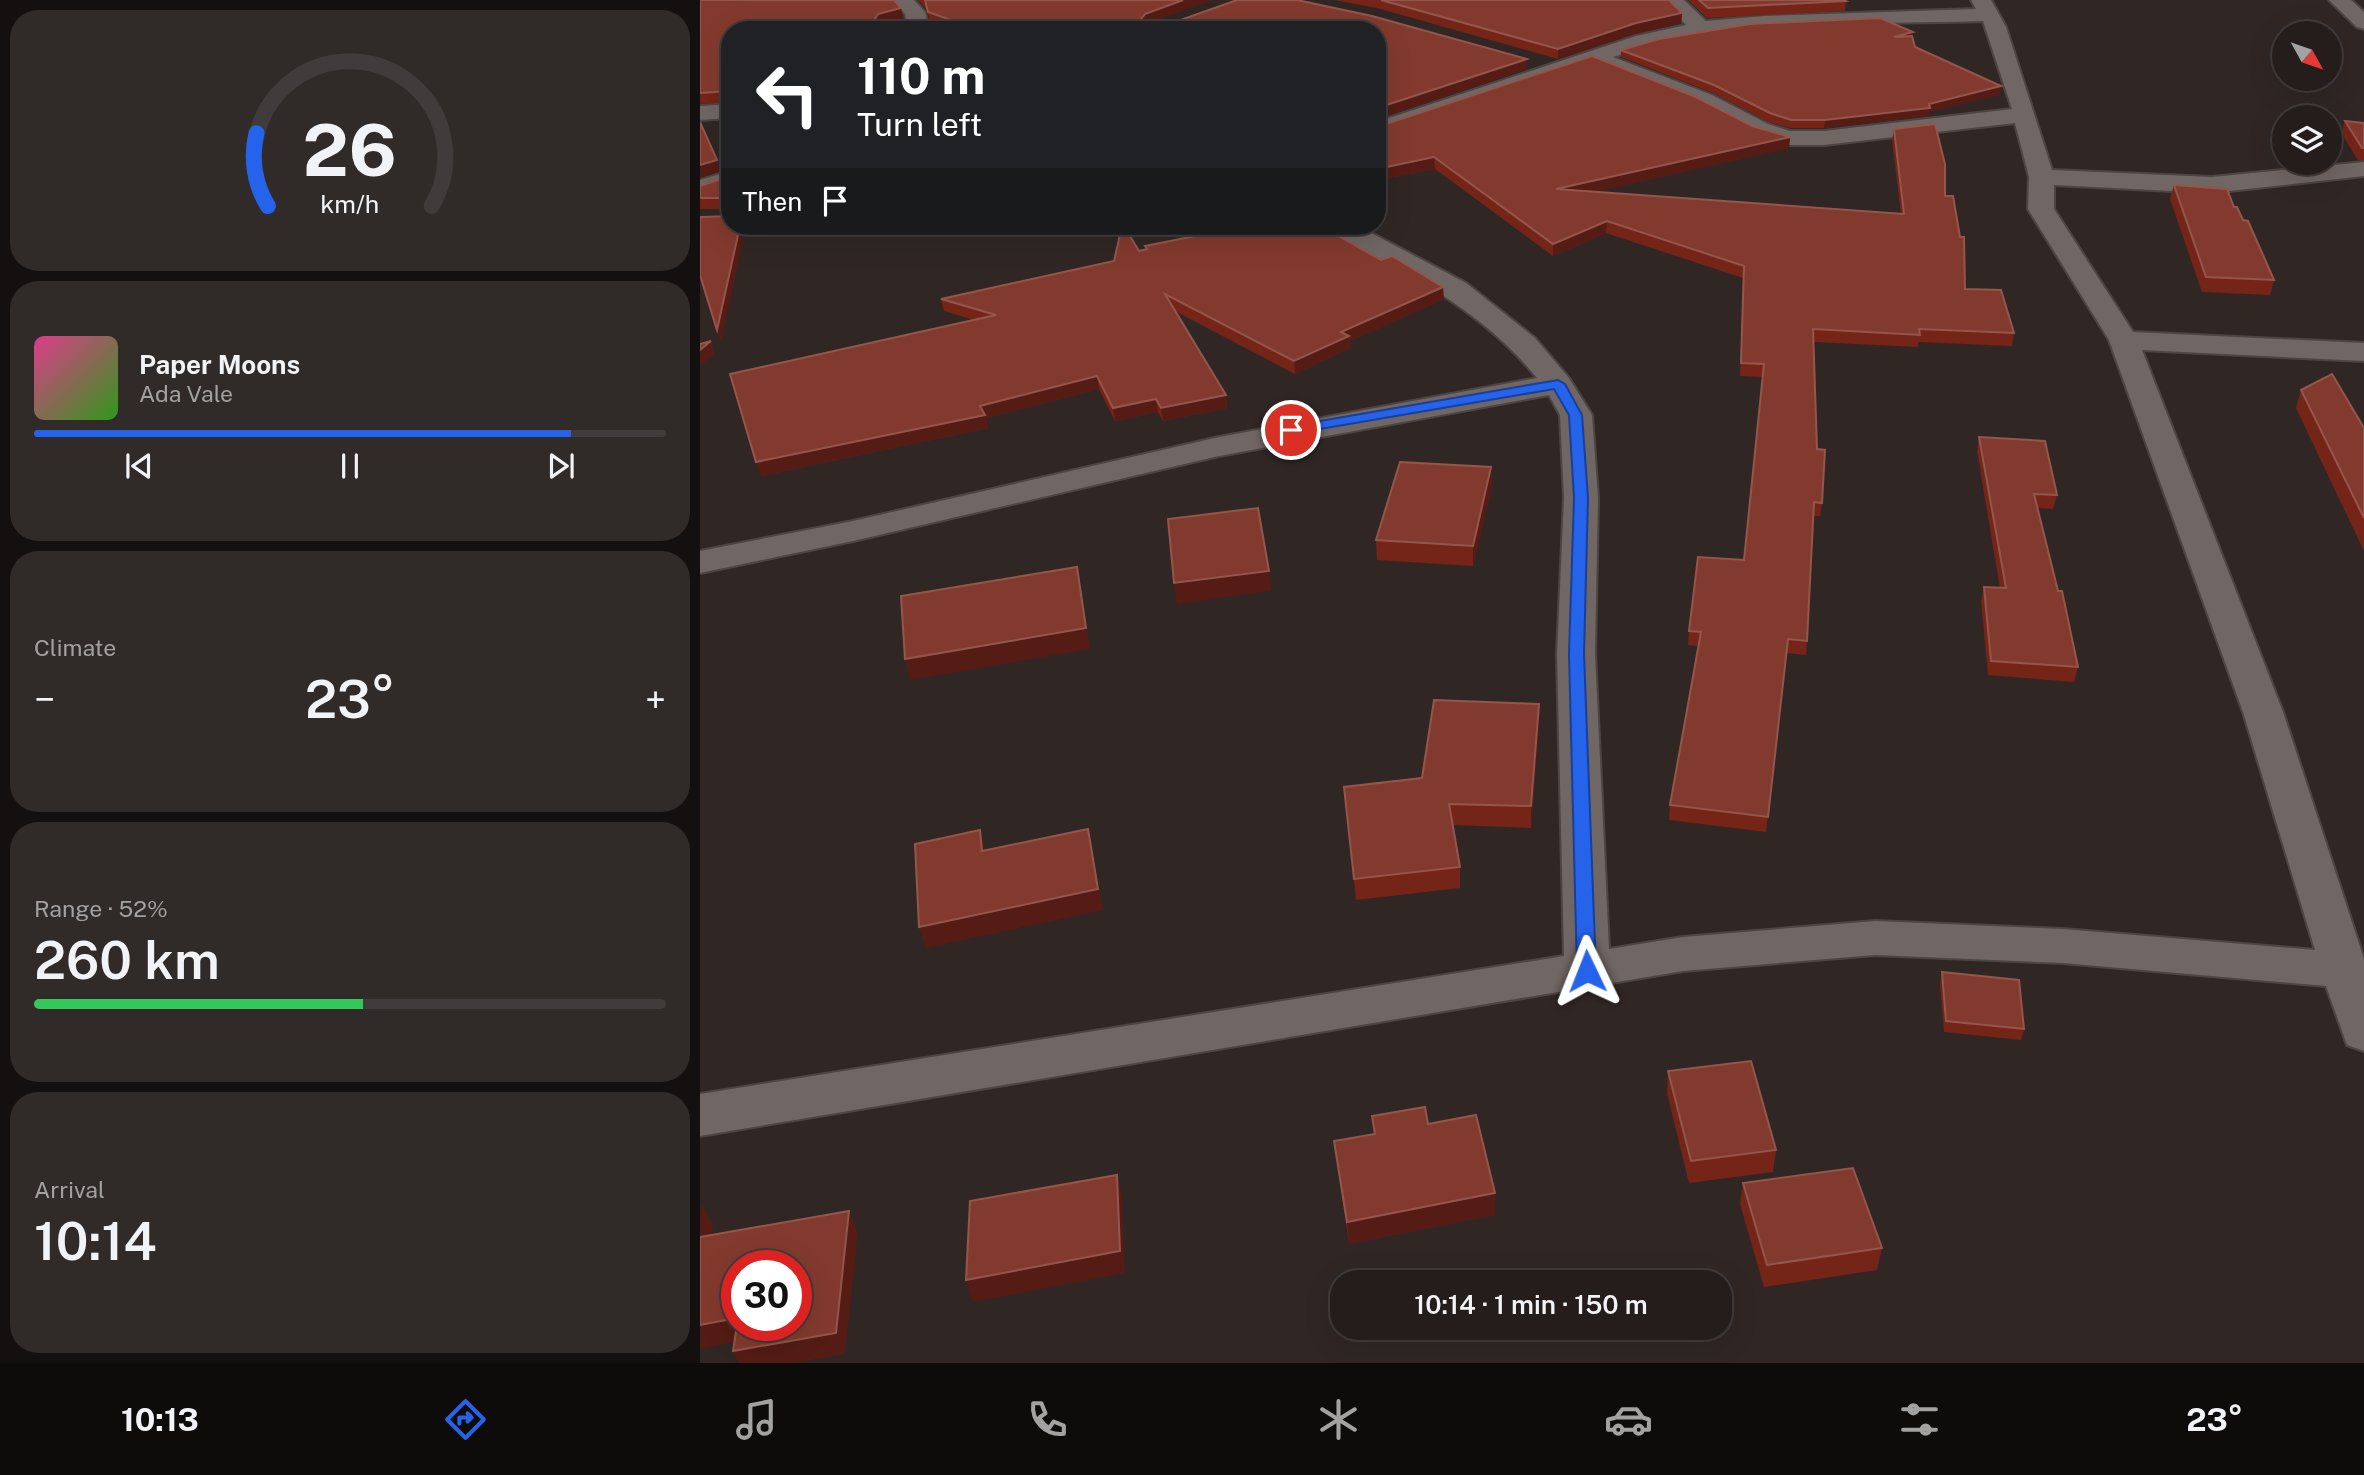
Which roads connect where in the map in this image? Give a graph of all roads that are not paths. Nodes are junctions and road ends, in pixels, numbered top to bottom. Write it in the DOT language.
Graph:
graph roads {
  1 [pos="902,0"];
  2 [pos="1673,0"];
  3 [pos="2339,0"];
  4 [pos="1986,8"];
  5 [pos="917,21"];
  6 [pos="2364,23"];
  7 [pos="1701,28"];
  8 [pos="1519,57"];
  9 [pos="1593,57"];
  10 [pos="1556,68"];
  11 [pos="721,112"];
  12 [pos="700,113"];
  13 [pos="2025,115"];
  14 [pos="1386,127"];
  15 [pos="2364,169"];
  16 [pos="2041,177"];
  17 [pos="721,181"];
  18 [pos="700,188"];
  19 [pos="1356,235"];
  20 [pos="2123,340"];
  21 [pos="2364,352"];
  22 [pos="1558,384"];
  23 [pos="700,562"];
  24 [pos="2345,970"];
  25 [pos="1587,971"];
  26 [pos="2364,1032"];
  27 [pos="700,1115"];
  1 -- 5 [label="street"];
  2 -- 7 [label="street"];
  3 -- 6 [label="street"];
  4 -- 7 [label="street"];
  4 -- 13 [label="street"];
  7 -- 9 [label="street"];
  8 -- 10 [label="street"];
  9 -- 10 [label="street"];
  9 -- 13 [label="street"];
  10 -- 14 [label="street"];
  11 -- 12 [label="street"];
  13 -- 16 [label="street"];
  15 -- 16 [label="street"];
  16 -- 20 [label="street"];
  17 -- 18 [label="street"];
  19 -- 22 [label="street"];
  20 -- 21 [label="street"];
  20 -- 24 [label="street"];
  22 -- 23 [label="street"];
  22 -- 25 [label="street"];
  24 -- 25 [label="street"];
  24 -- 26 [label="street"];
  25 -- 27 [label="street"];
}
